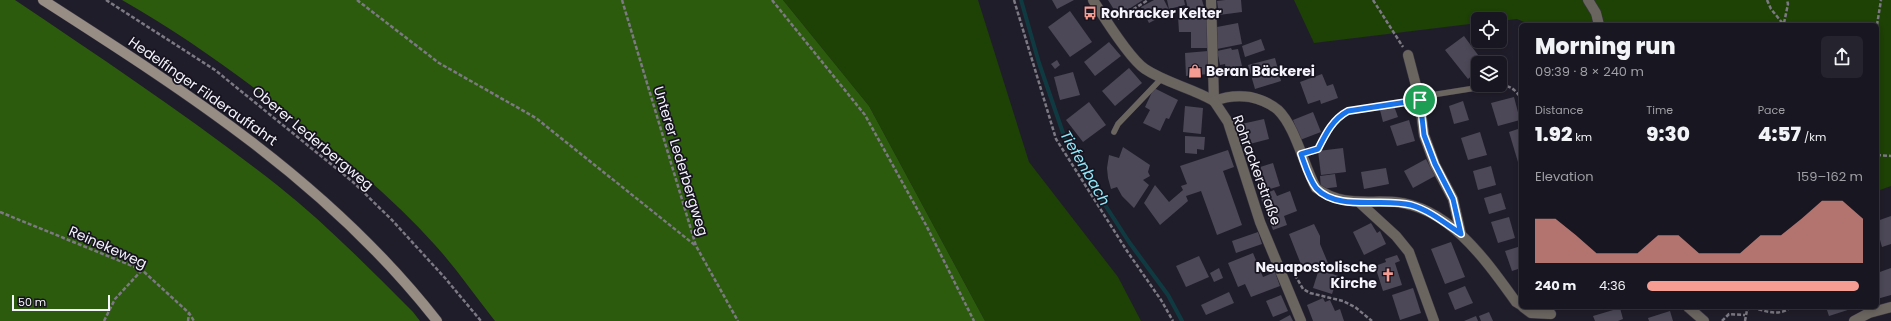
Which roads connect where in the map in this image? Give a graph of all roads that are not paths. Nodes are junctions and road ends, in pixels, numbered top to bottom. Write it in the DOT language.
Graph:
graph roads {
  1 [pos="43,0"];
  2 [pos="1093,0"];
  3 [pos="1211,0"];
  4 [pos="1588,0"];
  5 [pos="1598,23"];
  6 [pos="1408,55"];
  7 [pos="1162,78"];
  8 [pos="1471,89"];
  9 [pos="1419,99"];
  10 [pos="1214,101"];
  11 [pos="1114,132"];
  12 [pos="1360,203"];
  13 [pos="1461,234"];
  14 [pos="1519,304"];
  15 [pos="1891,307"];
  16 [pos="1527,309"];
  17 [pos="1690,309"];
  18 [pos="1552,314"];
  19 [pos="437,321"];
  20 [pos="1301,321"];
  21 [pos="1434,321"];
  22 [pos="1704,321"];
  23 [pos="1854,321"];
  1 -- 19 [label="main road, Hedelfinger Filderauffahrt"];
  2 -- 7 [label="street"];
  3 -- 10 [label="street"];
  4 -- 5 [label="street"];
  6 -- 9 [label="street"];
  7 -- 10 [label="street"];
  7 -- 11 [label="lane"];
  8 -- 9 [label="lane"];
  9 -- 13 [label="street"];
  10 -- 12 [label="street"];
  10 -- 20 [label="street, Rohrackerstraße"];
  12 -- 13 [label="street"];
  12 -- 21 [label="street"];
  13 -- 14 [label="street"];
  15 -- 23 [label="street"];
  16 -- 18 [label="street"];
  17 -- 22 [label="street"];
}
